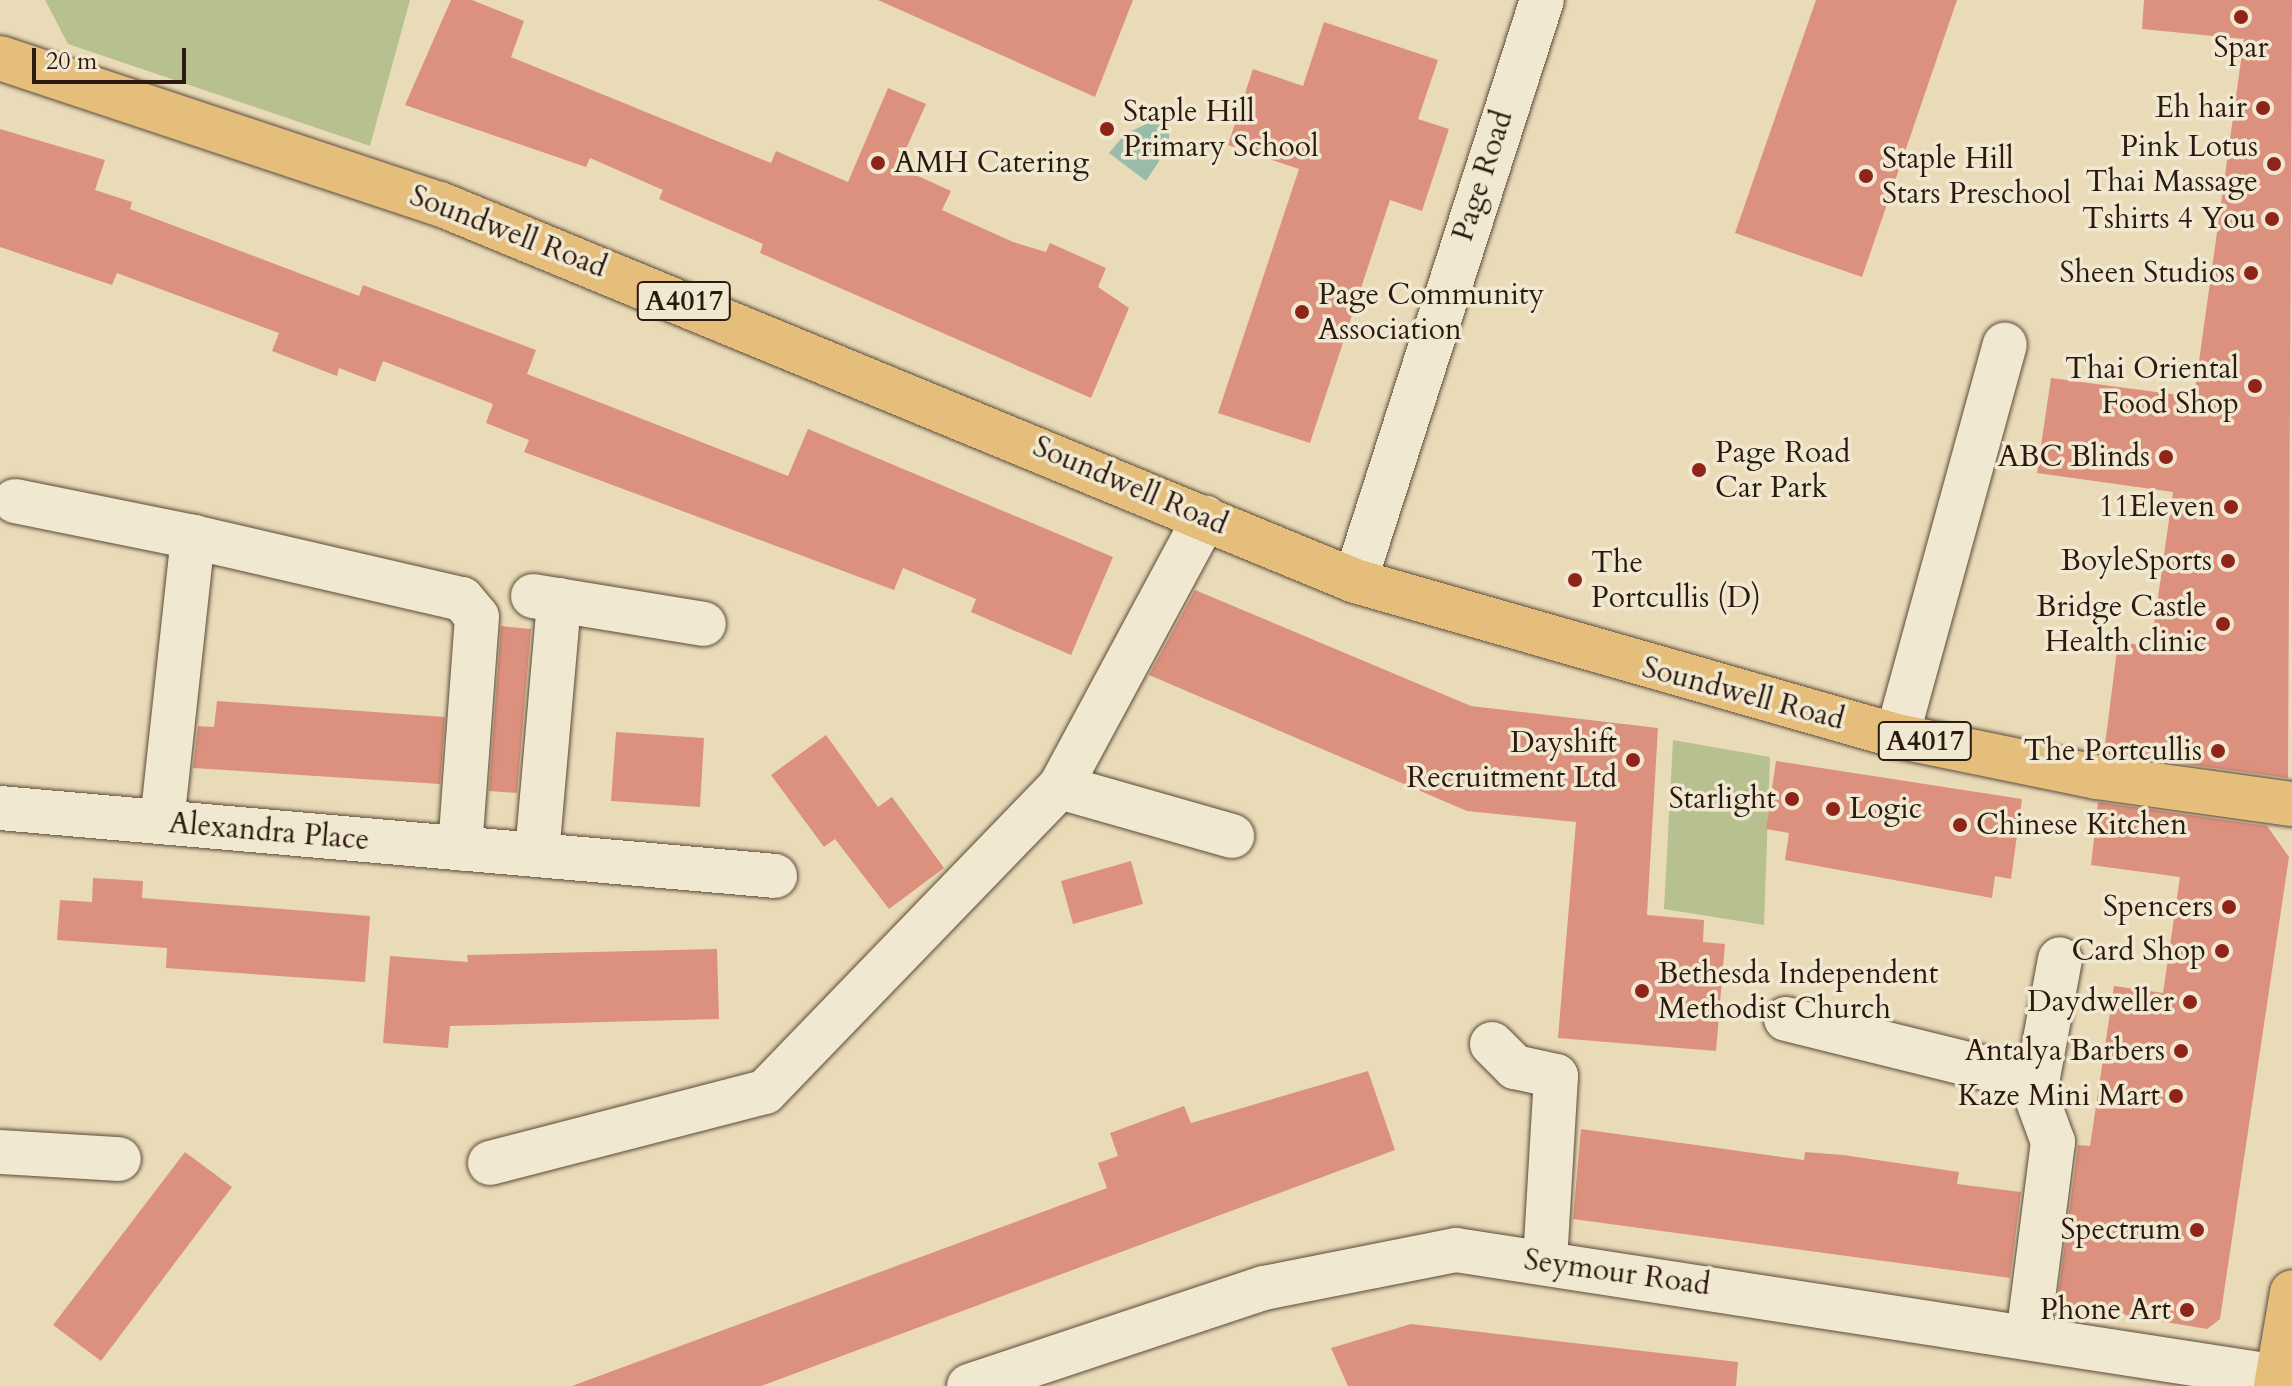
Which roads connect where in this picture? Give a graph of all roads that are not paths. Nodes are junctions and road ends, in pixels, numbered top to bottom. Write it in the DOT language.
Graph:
graph roads {
  1 [pos="1542,0"];
  2 [pos="0,58"];
  3 [pos="2005,345"];
  4 [pos="15,501"];
  5 [pos="1205,518"];
  6 [pos="193,537"];
  7 [pos="1355,581"];
  8 [pos="704,624"];
  9 [pos="1897,736"];
  10 [pos="1060,787"];
  11 [pos="2292,804"];
  12 [pos="0,808"];
  13 [pos="162,822"];
  14 [pos="1232,836"];
  15 [pos="460,848"];
  16 [pos="537,854"];
  17 [pos="775,876"];
  18 [pos="2060,959"];
  19 [pos="1786,1019"];
  20 [pos="1492,1044"];
  21 [pos="2035,1093"];
  22 [pos="0,1152"];
  23 [pos="119,1159"];
  24 [pos="490,1163"];
  25 [pos="1545,1261"];
  26 [pos="2292,1292"];
  27 [pos="2028,1337"];
  28 [pos="2277,1382"];
  29 [pos="969,1386"];
  1 -- 7 [label="street, Page Road"];
  2 -- 5 [label="main road, Soundwell Road / A4017"];
  3 -- 9 [label="street"];
  4 -- 6 [label="street"];
  5 -- 7 [label="main road, Soundwell Road / A4017"];
  5 -- 10 [label="street"];
  6 -- 13 [label="street"];
  6 -- 15 [label="street"];
  7 -- 9 [label="main road, Soundwell Road / A4017"];
  8 -- 16 [label="street"];
  9 -- 11 [label="main road, Soundwell Road / A4017"];
  10 -- 14 [label="street"];
  10 -- 24 [label="street"];
  12 -- 13 [label="street, Alexandra Place"];
  13 -- 15 [label="street, Alexandra Place"];
  15 -- 16 [label="street, Alexandra Place"];
  16 -- 17 [label="street, Alexandra Place"];
  18 -- 21 [label="street"];
  19 -- 21 [label="street"];
  20 -- 25 [label="street"];
  21 -- 27 [label="street"];
  22 -- 23 [label="street"];
  25 -- 27 [label="street, Seymour Road"];
  25 -- 29 [label="street, Seymour Road"];
  26 -- 28 [label="main road"];
  27 -- 28 [label="street, Seymour Road"];
}
